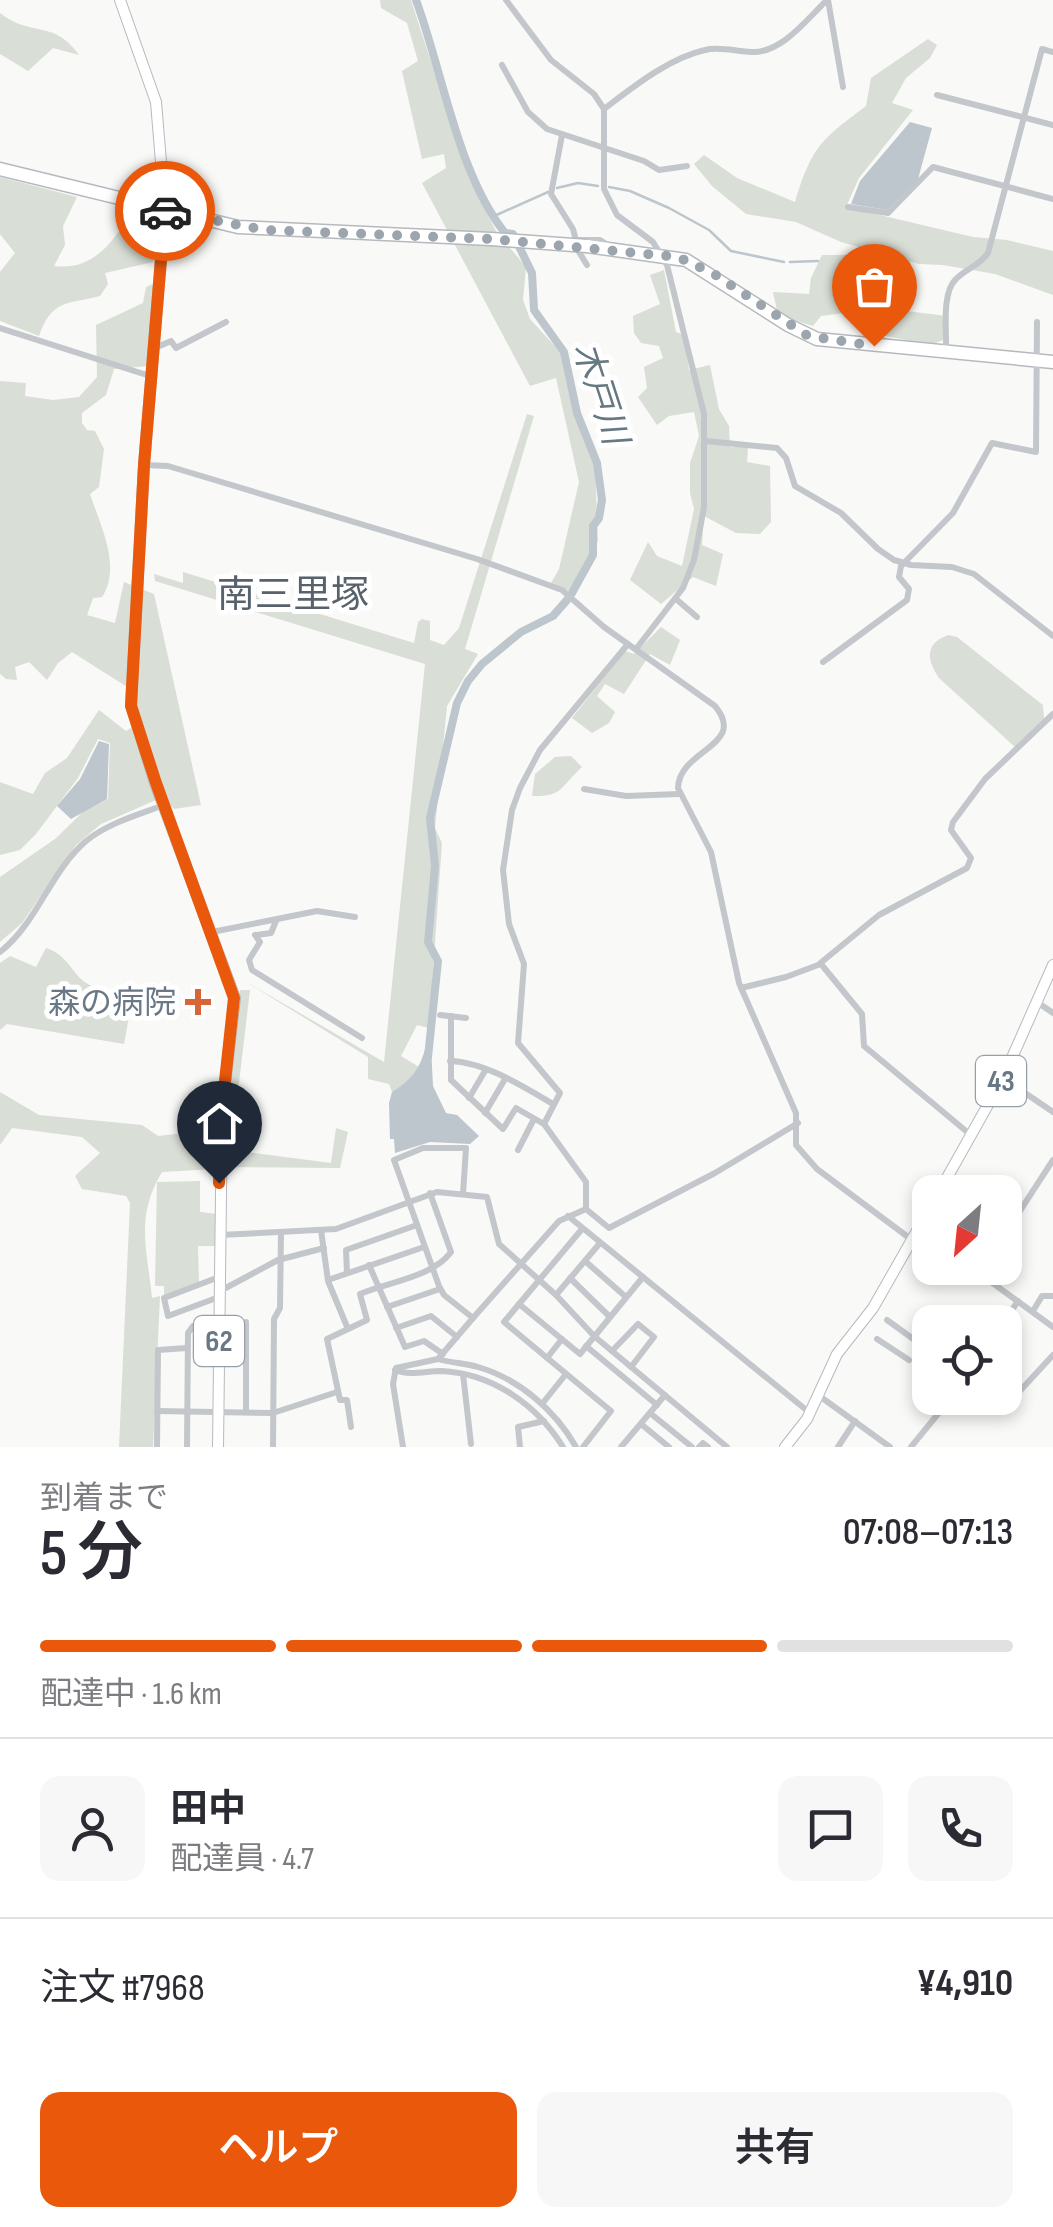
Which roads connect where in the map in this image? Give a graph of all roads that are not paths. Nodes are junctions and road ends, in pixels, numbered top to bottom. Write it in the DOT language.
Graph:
graph roads {
  1 [pos="120,0"];
  2 [pos="827,0"];
  3 [pos="509,1"];
  4 [pos="1053,52"];
  5 [pos="502,65"];
  6 [pos="844,88"];
  7 [pos="938,95"];
  8 [pos="604,109"];
  9 [pos="1024,117"];
  10 [pos="1053,125"];
  11 [pos="562,136"];
  12 [pos="605,149"];
  13 [pos="687,166"];
  14 [pos="0,169"];
  15 [pos="1005,186"];
  16 [pos="1053,199"];
  17 [pos="848,206"];
  18 [pos="165,210"];
  19 [pos="582,243"];
  20 [pos="662,254"];
  21 [pos="587,265"];
  22 [pos="226,322"];
  23 [pos="1037,322"];
  24 [pos="0,328"];
  25 [pos="154,348"];
  26 [pos="946,352"];
  27 [pos="1037,360"];
  28 [pos="1053,362"];
  29 [pos="152,376"];
  30 [pos="706,441"];
  31 [pos="144,465"];
  32 [pos="903,563"];
  33 [pos="676,599"];
  34 [pos="696,617"];
  35 [pos="1053,636"];
  36 [pos="632,647"];
  37 [pos="823,662"];
  38 [pos="1053,714"];
  39 [pos="584,789"];
  40 [pos="679,794"];
  41 [pos="164,805"];
  42 [pos="355,917"];
  43 [pos="277,920"];
  44 [pos="243,927"];
  45 [pos="212,932"];
  46 [pos="254,934"];
  47 [pos="0,952"];
  48 [pos="821,964"];
  49 [pos="1053,965"];
  50 [pos="741,988"];
  51 [pos="1037,1002"];
  52 [pos="1053,1014"];
  53 [pos="440,1016"];
  54 [pos="450,1016"];
  55 [pos="466,1018"];
  56 [pos="362,1038"];
  57 [pos="449,1061"];
  58 [pos="484,1071"];
  59 [pos="1003,1078"];
  60 [pos="505,1079"];
  61 [pos="469,1098"];
  62 [pos="554,1104"];
  63 [pos="1053,1112"];
  64 [pos="486,1113"];
  65 [pos="534,1119"];
  66 [pos="798,1123"];
  67 [pos="544,1124"];
  68 [pos="972,1136"];
  69 [pos="518,1150"];
  70 [pos="1053,1160"];
  71 [pos="949,1175"];
  72 [pos="430,1194"];
  73 [pos="463,1194"];
  74 [pos="409,1203"];
  75 [pos="586,1208"];
  76 [pos="1022,1208"];
  77 [pos="568,1216"];
  78 [pos="417,1226"];
  79 [pos="582,1229"];
  80 [pos="321,1230"];
  81 [pos="281,1232"];
  82 [pos="218,1235"];
  83 [pos="912,1240"];
  84 [pos="600,1242"];
  85 [pos="424,1247"];
  86 [pos="324,1248"];
  87 [pos="281,1260"];
  88 [pos="585,1261"];
  89 [pos="522,1265"];
  90 [pos="369,1266"];
  91 [pos="432,1268"];
  92 [pos="347,1273"];
  93 [pos="219,1276"];
  94 [pos="643,1276"];
  95 [pos="570,1278"];
  96 [pos="328,1280"];
  97 [pos="540,1280"];
  98 [pos="999,1285"];
  99 [pos="378,1286"];
  100 [pos="440,1288"];
  101 [pos="219,1294"];
  102 [pos="556,1295"];
  103 [pos="1053,1296"];
  104 [pos="626,1297"];
  105 [pos="1018,1302"];
  106 [pos="519,1304"];
  107 [pos="1016,1305"];
  108 [pos="387,1307"];
  109 [pos="1033,1311"];
  110 [pos="610,1316"];
  111 [pos="473,1318"];
  112 [pos="887,1320"];
  113 [pos="246,1322"];
  114 [pos="219,1327"];
  115 [pos="1053,1327"];
  116 [pos="396,1328"];
  117 [pos="348,1329"];
  118 [pos="457,1336"];
  119 [pos="594,1336"];
  120 [pos="912,1337"];
  121 [pos="562,1339"];
  122 [pos="877,1339"];
  123 [pos="586,1346"];
  124 [pos="188,1348"];
  125 [pos="612,1351"];
  126 [pos="1053,1355"];
  127 [pos="440,1356"];
  128 [pos="547,1358"];
  129 [pos="910,1360"];
  130 [pos="1044,1363"];
  131 [pos="631,1367"];
  132 [pos="395,1370"];
  133 [pos="1053,1371"];
  134 [pos="463,1374"];
  135 [pos="566,1374"];
  136 [pos="1022,1388"];
  137 [pos="337,1392"];
  138 [pos="665,1395"];
  139 [pos="818,1395"];
  140 [pos="542,1404"];
  141 [pos="657,1405"];
  142 [pos="157,1411"];
  143 [pos="188,1411"];
  144 [pos="218,1412"];
  145 [pos="246,1412"];
  146 [pos="650,1412"];
  147 [pos="273,1413"];
  148 [pos="810,1413"];
  149 [pos="937,1415"];
  150 [pos="544,1421"];
  151 [pos="855,1421"];
  152 [pos="641,1424"];
  153 [pos="351,1428"];
  154 [pos="471,1444"];
  155 [pos="157,1447"];
  156 [pos="187,1447"];
  157 [pos="218,1447"];
  158 [pos="272,1447"];
  159 [pos="402,1447"];
  160 [pos="520,1447"];
  161 [pos="563,1447"];
  162 [pos="576,1447"];
  163 [pos="583,1447"];
  164 [pos="621,1447"];
  165 [pos="669,1447"];
  166 [pos="695,1447"];
  167 [pos="708,1447"];
  168 [pos="727,1447"];
  169 [pos="785,1447"];
  170 [pos="838,1447"];
  171 [pos="890,1447"];
  172 [pos="911,1447"];
  1 -- 18 [label="main road, 62"];
  2 -- 6 [label="street"];
  2 -- 8 [label="street"];
  3 -- 8 [label="street"];
  4 -- 9 [label="street"];
  5 -- 11 [label="street"];
  7 -- 9 [label="street"];
  8 -- 12 [label="street"];
  9 -- 10 [label="street"];
  9 -- 15 [label="street"];
  11 -- 12 [label="street"];
  11 -- 19 [label="street"];
  12 -- 13 [label="street"];
  12 -- 20 [label="street"];
  14 -- 18 [label="highway"];
  15 -- 16 [label="street"];
  15 -- 17 [label="street"];
  15 -- 26 [label="street"];
  18 -- 19 [label="highway, bridge"];
  18 -- 25 [label="main road, 62"];
  19 -- 20 [label="highway"];
  19 -- 21 [label="street"];
  20 -- 26 [label="highway"];
  20 -- 30 [label="street"];
  22 -- 25 [label="street"];
  23 -- 27 [label="street"];
  24 -- 29 [label="street"];
  25 -- 29 [label="main road, 62"];
  26 -- 27 [label="highway"];
  27 -- 28 [label="highway"];
  27 -- 32 [label="street"];
  29 -- 31 [label="main road, 62"];
  30 -- 32 [label="street"];
  30 -- 33 [label="street"];
  31 -- 36 [label="street"];
  31 -- 41 [label="main road, 62"];
  32 -- 35 [label="street"];
  32 -- 37 [label="street"];
  33 -- 34 [label="street"];
  33 -- 36 [label="street"];
  36 -- 40 [label="street"];
  36 -- 62 [label="street"];
  38 -- 48 [label="street"];
  39 -- 40 [label="street"];
  40 -- 50 [label="street"];
  41 -- 45 [label="main road, 62"];
  41 -- 47 [label="street"];
  42 -- 43 [label="street"];
  43 -- 44 [label="street"];
  43 -- 46 [label="street"];
  44 -- 45 [label="street"];
  44 -- 46 [label="street"];
  45 -- 82 [label="main road, 62"];
  46 -- 56 [label="street"];
  48 -- 50 [label="street"];
  48 -- 68 [label="street"];
  49 -- 51 [label="main road, 43"];
  50 -- 66 [label="street"];
  51 -- 52 [label="street"];
  51 -- 59 [label="main road, 43"];
  53 -- 54 [label="street"];
  54 -- 55 [label="street"];
  54 -- 57 [label="street"];
  57 -- 58 [label="street"];
  57 -- 61 [label="street"];
  58 -- 60 [label="street"];
  58 -- 61 [label="street"];
  59 -- 63 [label="street"];
  59 -- 68 [label="main road, 43"];
  60 -- 62 [label="street"];
  60 -- 64 [label="street"];
  61 -- 64 [label="street"];
  62 -- 67 [label="street"];
  64 -- 65 [label="street"];
  65 -- 67 [label="street"];
  65 -- 69 [label="street"];
  66 -- 75 [label="street"];
  66 -- 83 [label="street"];
  67 -- 75 [label="street"];
  68 -- 71 [label="main road, 43"];
  70 -- 76 [label="street"];
  72 -- 73 [label="street"];
  72 -- 74 [label="street"];
  72 -- 91 [label="street"];
  73 -- 74 [label="street"];
  73 -- 89 [label="street"];
  74 -- 78 [label="street"];
  74 -- 80 [label="street"];
  75 -- 77 [label="street"];
  77 -- 79 [label="street"];
  77 -- 89 [label="street"];
  78 -- 85 [label="street"];
  78 -- 92 [label="street"];
  79 -- 84 [label="street"];
  79 -- 97 [label="street"];
  80 -- 81 [label="street"];
  80 -- 86 [label="street"];
  81 -- 82 [label="street"];
  81 -- 87 [label="street"];
  82 -- 93 [label="main road, 62"];
  83 -- 139 [label="main road"];
  84 -- 88 [label="street"];
  84 -- 94 [label="street"];
  85 -- 90 [label="street"];
  85 -- 91 [label="street"];
  86 -- 87 [label="street"];
  86 -- 96 [label="street"];
  87 -- 101 [label="street"];
  87 -- 147 [label="street"];
  88 -- 95 [label="street"];
  88 -- 104 [label="street"];
  89 -- 97 [label="street"];
  89 -- 111 [label="street"];
  90 -- 92 [label="street"];
  90 -- 99 [label="street"];
  91 -- 99 [label="street"];
  91 -- 100 [label="street"];
  92 -- 96 [label="street"];
  93 -- 101 [label="main road, 62"];
  93 -- 101 [label="street"];
  94 -- 104 [label="street"];
  94 -- 148 [label="street"];
  95 -- 102 [label="street"];
  95 -- 110 [label="street"];
  96 -- 117 [label="street"];
  97 -- 102 [label="street"];
  97 -- 106 [label="street"];
  98 -- 105 [label="street"];
  99 -- 108 [label="street"];
  99 -- 117 [label="street"];
  100 -- 108 [label="street"];
  100 -- 111 [label="street"];
  101 -- 114 [label="main road, 62"];
  102 -- 119 [label="street"];
  103 -- 109 [label="street"];
  104 -- 110 [label="street"];
  105 -- 107 [label="street"];
  105 -- 109 [label="street"];
  106 -- 121 [label="street"];
  106 -- 128 [label="street"];
  108 -- 116 [label="street"];
  109 -- 115 [label="street"];
  110 -- 119 [label="street"];
  111 -- 118 [label="street"];
  112 -- 120 [label="street"];
  113 -- 145 [label="street"];
  114 -- 124 [label="street"];
  114 -- 144 [label="main road, 62"];
  116 -- 118 [label="street"];
  116 -- 127 [label="street"];
  117 -- 137 [label="street"];
  118 -- 127 [label="street"];
  119 -- 123 [label="street"];
  119 -- 125 [label="street"];
  121 -- 123 [label="street"];
  121 -- 128 [label="street"];
  122 -- 129 [label="street"];
  123 -- 141 [label="street"];
  124 -- 142 [label="street"];
  124 -- 143 [label="street"];
  125 -- 131 [label="street"];
  125 -- 131 [label="street"];
  126 -- 130 [label="street"];
  127 -- 132 [label="street"];
  127 -- 140 [label="street"];
  128 -- 135 [label="street"];
  130 -- 133 [label="street"];
  130 -- 136 [label="street"];
  131 -- 138 [label="street"];
  132 -- 134 [label="street"];
  132 -- 159 [label="street"];
  134 -- 150 [label="street"];
  134 -- 154 [label="street"];
  135 -- 140 [label="street"];
  135 -- 163 [label="street"];
  137 -- 147 [label="street"];
  137 -- 153 [label="street"];
  138 -- 141 [label="street"];
  138 -- 168 [label="street"];
  139 -- 148 [label="main road"];
  139 -- 151 [label="street"];
  140 -- 162 [label="street"];
  141 -- 146 [label="street"];
  142 -- 143 [label="street"];
  142 -- 155 [label="street"];
  143 -- 144 [label="street"];
  143 -- 156 [label="street"];
  144 -- 145 [label="street"];
  144 -- 157 [label="main road, 62"];
  145 -- 147 [label="street"];
  146 -- 152 [label="street"];
  146 -- 166 [label="street"];
  147 -- 158 [label="street"];
  148 -- 169 [label="main road"];
  149 -- 172 [label="street"];
  150 -- 160 [label="street"];
  150 -- 161 [label="street"];
  151 -- 170 [label="street"];
  151 -- 171 [label="street"];
  152 -- 164 [label="street"];
  152 -- 165 [label="street"];
  166 -- 167 [label="street"];
}
